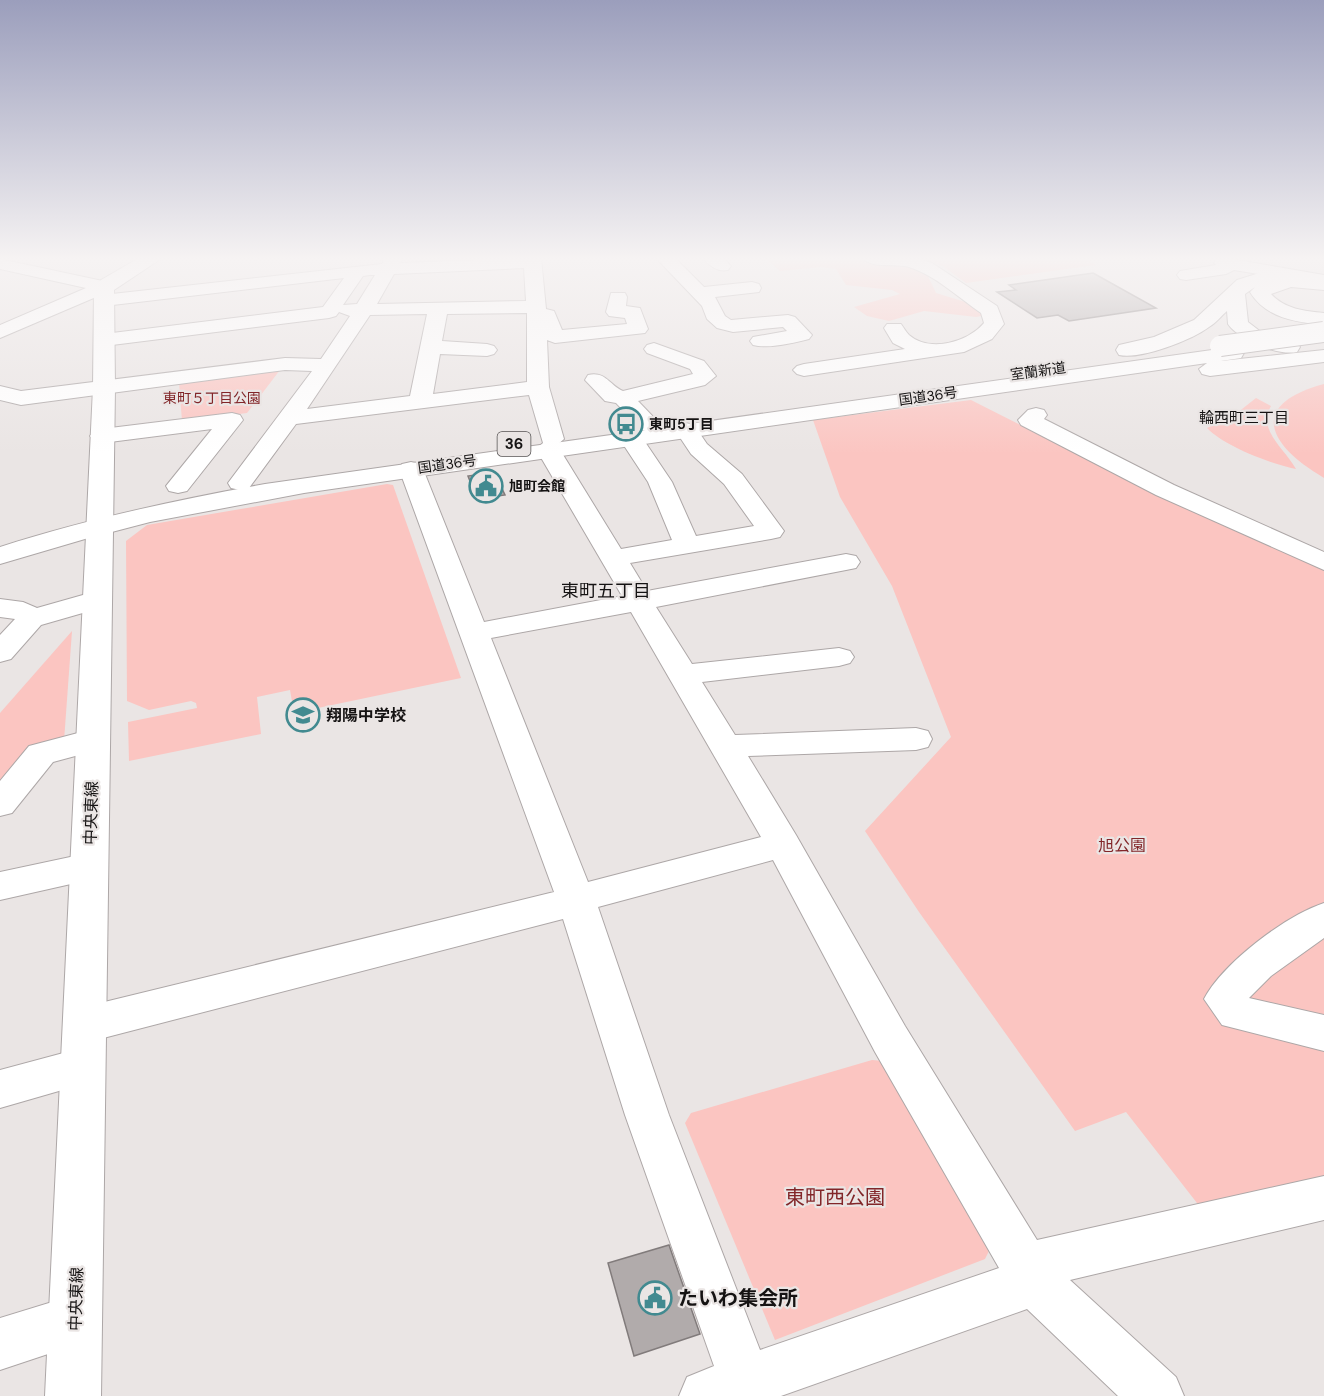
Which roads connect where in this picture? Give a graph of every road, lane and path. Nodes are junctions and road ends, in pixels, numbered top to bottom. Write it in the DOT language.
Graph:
graph roads {
  1 [pos="24,323"];
  2 [pos="104,323"];
  3 [pos="239,323"];
  4 [pos="355,323"];
  5 [pos="438,323"];
  6 [pos="536,323"];
  7 [pos="550,323"];
  8 [pos="636,323"];
  9 [pos="723,323"];
  10 [pos="764,323"];
  11 [pos="790,323"];
  12 [pos="994,323"];
  13 [pos="1202,323"];
  14 [pos="1238,323"];
  15 [pos="894,328"];
  16 [pos="0,332"];
  17 [pos="1324,332"];
  18 [pos="104,340"];
  19 [pos="760,341"];
  20 [pos="1324,341"];
  21 [pos="432,347"];
  22 [pos="1324,348"];
  23 [pos="654,349"];
  24 [pos="487,350"];
  25 [pos="941,350"];
  26 [pos="1234,354"];
  27 [pos="1324,356"];
  28 [pos="327,365"];
  29 [pos="804,370"];
  30 [pos="596,380"];
  31 [pos="931,386"];
  32 [pos="538,387"];
  33 [pos="104,388"];
  34 [pos="0,393"];
  35 [pos="623,398"];
  36 [pos="420,402"];
  37 [pos="1036,415"];
  38 [pos="291,418"];
  39 [pos="686,430"];
  40 [pos="641,431"];
  41 [pos="102,436"];
  42 [pos="550,444"];
  43 [pos="411,469"];
  44 [pos="240,483"];
  45 [pos="178,486"];
  46 [pos="99,519"];
  47 [pos="0,543"];
  48 [pos="687,545"];
  49 [pos="0,556"];
  50 [pos="614,558"];
  51 [pos="846,562"];
  52 [pos="1324,562"];
  53 [pos="98,600"];
  54 [pos="639,603"];
  55 [pos="0,608"];
  56 [pos="31,619"];
  57 [pos="473,633"];
  58 [pos="0,653"];
  59 [pos="839,657"];
  60 [pos="682,675"];
  61 [pos="915,739"];
  62 [pos="93,740"];
  63 [pos="725,746"];
  64 [pos="0,804"];
  65 [pos="783,844"];
  66 [pos="89,867"];
  67 [pos="0,886"];
  68 [pos="576,899"];
  69 [pos="1324,918"];
  70 [pos="84,1025"];
  71 [pos="1324,1032"];
  72 [pos="82,1067"];
  73 [pos="0,1089"];
  74 [pos="1324,1198"];
  75 [pos="1034,1281"];
  76 [pos="75,1321"];
  77 [pos="0,1344"];
  78 [pos="734,1391"];
  79 [pos="73,1396"];
  80 [pos="1157,1396"];
  1 -- 16 [label="street"];
  2 -- 18 [label="main road, 中央東線"];
  3 -- 18 [label="street"];
  4 -- 28 [label="street"];
  5 -- 21 [label="street"];
  6 -- 32 [label="street"];
  7 -- 8 [label="street"];
  9 -- 10 [label="street"];
  11 -- 19 [label="street"];
  12 -- 25 [label="street"];
  13 -- 31 [label="main road"];
  14 -- 22 [label="main road"];
  15 -- 25 [label="street"];
  17 -- 26 [label="main road, 室蘭新道 / 36, bridge"];
  18 -- 33 [label="main road, 中央東線"];
  20 -- 26 [label="main road, 室蘭新道 / 36"];
  21 -- 24 [label="street"];
  21 -- 36 [label="street"];
  23 -- 35 [label="street"];
  25 -- 29 [label="street"];
  26 -- 27 [label="main road"];
  26 -- 31 [label="main road, 室蘭新道 / 36"];
  26 -- 39 [label="main road, 国道36号 / 36"];
  28 -- 33 [label="street"];
  28 -- 38 [label="street"];
  30 -- 35 [label="street"];
  31 -- 40 [label="main road, 国道36号 / 36"];
  32 -- 36 [label="street"];
  32 -- 42 [label="street"];
  33 -- 34 [label="street"];
  33 -- 41 [label="main road, 中央東線"];
  35 -- 40 [label="street"];
  36 -- 38 [label="street"];
  37 -- 52 [label="street"];
  38 -- 44 [label="street"];
  39 -- 40 [label="main road, 国道36号 / 36"];
  39 -- 48 [label="street"];
  40 -- 42 [label="main road, 国道36号 / 36"];
  40 -- 48 [label="street"];
  41 -- 45 [label="street"];
  41 -- 46 [label="main road, 中央東線"];
  42 -- 43 [label="main road, 国道36号 / 36"];
  42 -- 44 [label="main road, 国道36号 / 36"];
  42 -- 50 [label="street"];
  43 -- 46 [label="main road, 国道36号 / 36"];
  43 -- 57 [label="street"];
  44 -- 46 [label="main road, 国道36号 / 36"];
  46 -- 47 [label="main road, 国道36号 / 36"];
  46 -- 49 [label="main road, 国道36号 / 36"];
  46 -- 53 [label="main road, 中央東線"];
  48 -- 50 [label="street"];
  50 -- 54 [label="street"];
  51 -- 54 [label="street"];
  53 -- 56 [label="street"];
  53 -- 62 [label="main road, 中央東線"];
  54 -- 57 [label="street"];
  54 -- 60 [label="street"];
  55 -- 56 [label="street"];
  56 -- 58 [label="street"];
  57 -- 68 [label="street"];
  59 -- 60 [label="street"];
  60 -- 63 [label="street"];
  61 -- 63 [label="street"];
  62 -- 64 [label="street"];
  62 -- 66 [label="main road, 中央東線"];
  63 -- 65 [label="street"];
  65 -- 68 [label="street"];
  65 -- 75 [label="street"];
  66 -- 67 [label="street"];
  66 -- 70 [label="main road, 中央東線"];
  68 -- 70 [label="street"];
  68 -- 78 [label="street"];
  69 -- 71 [label="street"];
  70 -- 72 [label="main road, 中央東線"];
  72 -- 73 [label="street"];
  72 -- 76 [label="main road, 中央東線"];
  74 -- 75 [label="street"];
  75 -- 78 [label="street"];
  75 -- 80 [label="street"];
  76 -- 77 [label="street"];
  76 -- 79 [label="main road, 中央東線"];
}
